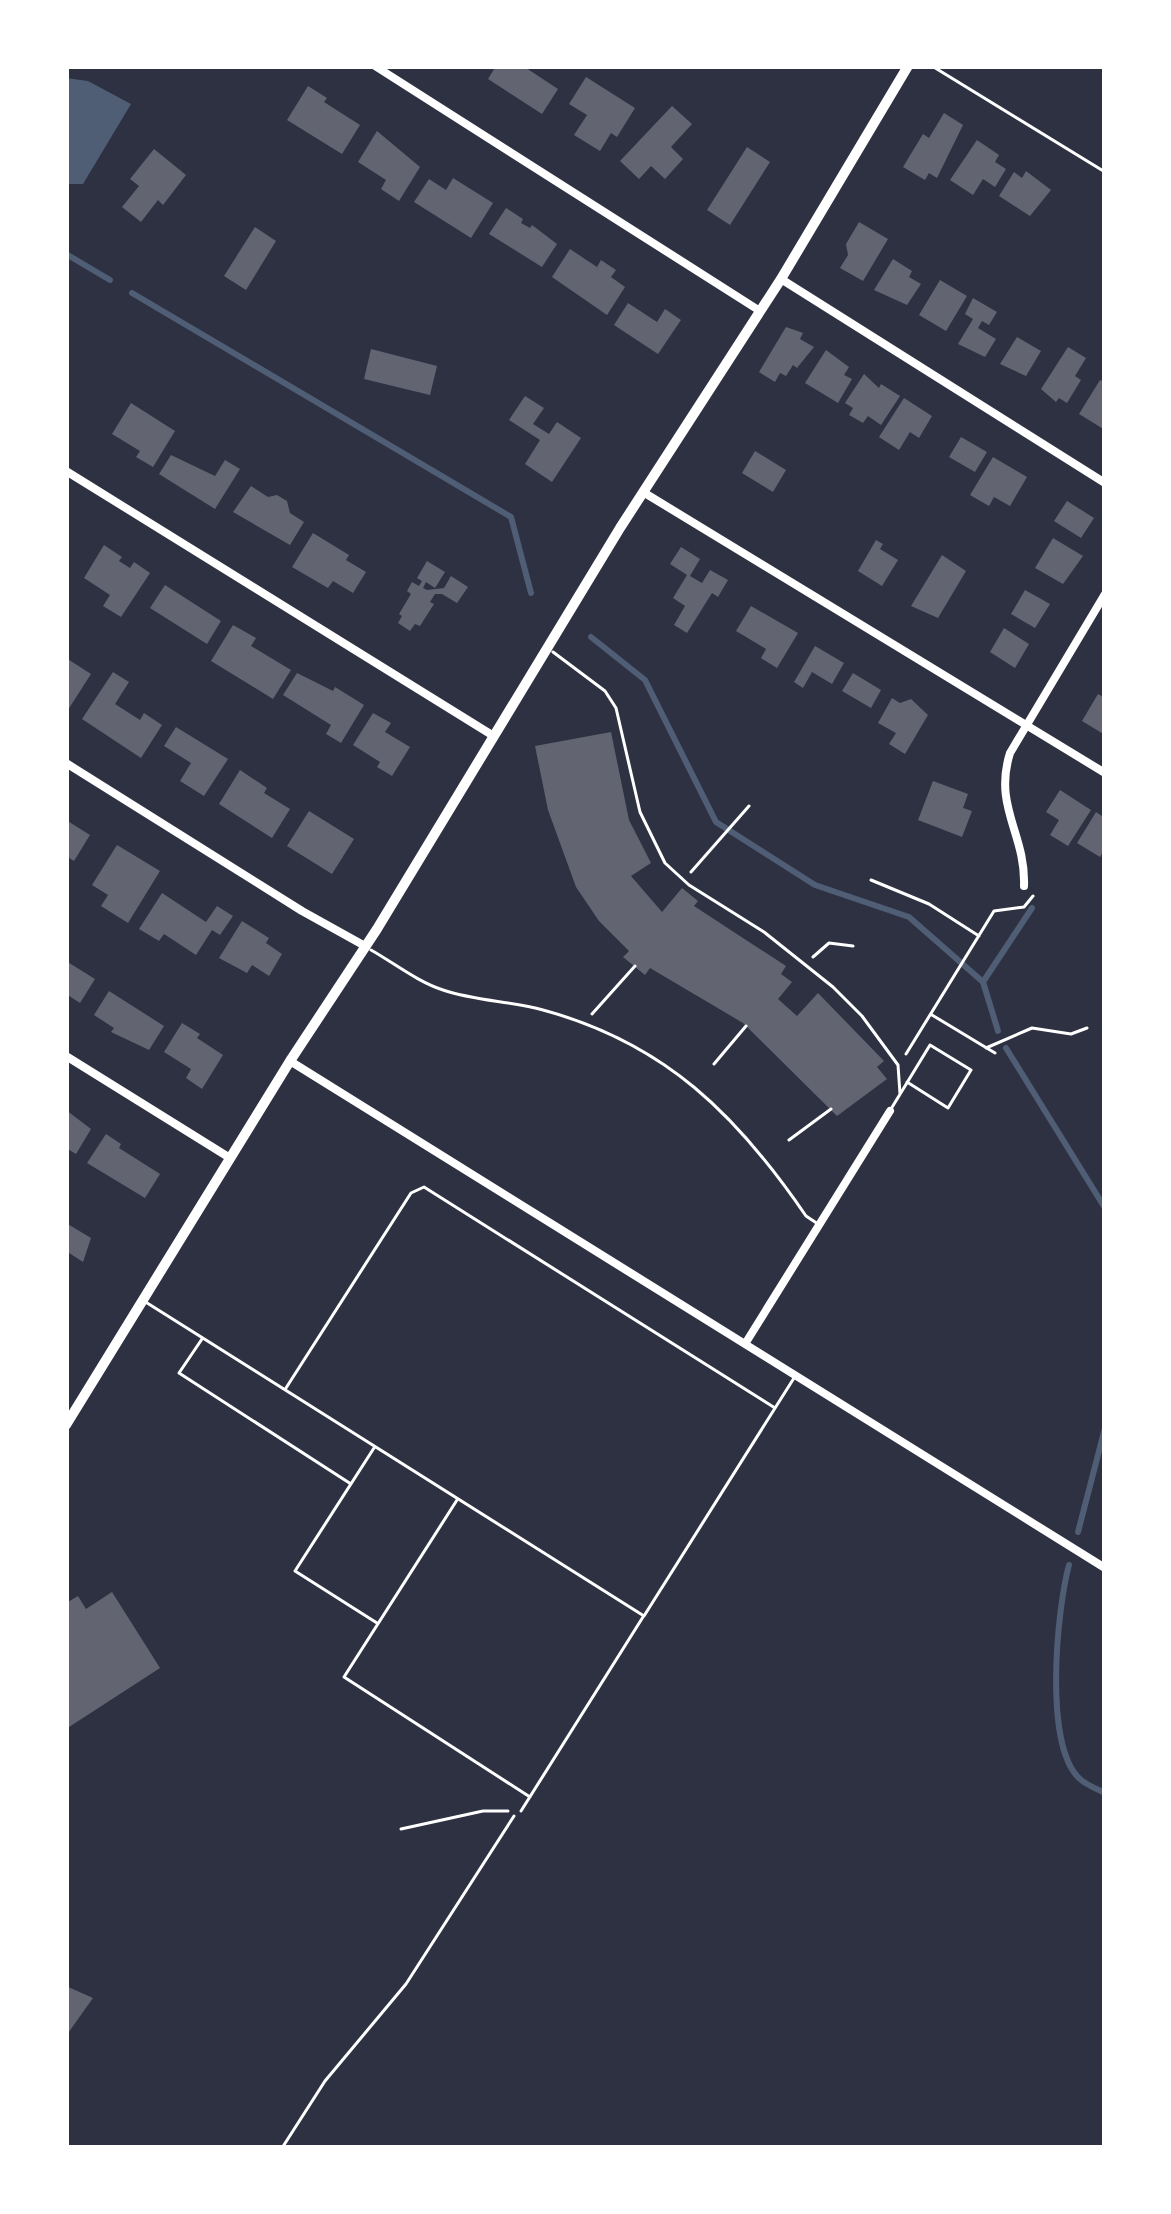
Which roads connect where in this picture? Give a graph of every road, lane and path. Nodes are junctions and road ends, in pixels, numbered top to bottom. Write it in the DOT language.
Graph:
graph roads {
  1 [pos="375,66"];
  2 [pos="908,66"];
  3 [pos="932,66"];
  4 [pos="1105,172"];
  5 [pos="781,279"];
  6 [pos="760,310"];
  7 [pos="66,472"];
  8 [pos="1105,483"];
  9 [pos="644,492"];
  10 [pos="1105,594"];
  11 [pos="547,646"];
  12 [pos="1027,723"];
  13 [pos="492,735"];
  14 [pos="66,763"];
  15 [pos="1105,773"];
  16 [pos="749,806"];
  17 [pos="684,880"];
  18 [pos="871,880"];
  19 [pos="1024,886"];
  20 [pos="1034,892"];
  21 [pos="979,936"];
  22 [pos="365,946"];
  23 [pos="853,946"];
  24 [pos="806,964"];
  25 [pos="635,967"];
  26 [pos="931,1014"];
  27 [pos="581,1023"];
  28 [pos="746,1026"];
  29 [pos="1087,1028"];
  30 [pos="986,1048"];
  31 [pos="995,1053"];
  32 [pos="66,1056"];
  33 [pos="290,1061"];
  34 [pos="714,1064"];
  35 [pos="898,1066"];
  36 [pos="907,1082"];
  37 [pos="900,1094"];
  38 [pos="831,1109"];
  39 [pos="890,1111"];
  40 [pos="789,1140"];
  41 [pos="230,1158"];
  42 [pos="820,1225"];
  43 [pos="143,1300"];
  44 [pos="202,1337"];
  45 [pos="746,1344"];
  46 [pos="796,1376"];
  47 [pos="285,1390"];
  48 [pos="775,1408"];
  49 [pos="66,1425"];
  50 [pos="375,1446"];
  51 [pos="351,1484"];
  52 [pos="458,1499"];
  53 [pos="1105,1568"];
  54 [pos="644,1616"];
  55 [pos="378,1623"];
  56 [pos="530,1797"];
  57 [pos="521,1811"];
  58 [pos="401,1829"];
  59 [pos="282,2148"];
  1 -- 6 [label="street"];
  2 -- 5 [label="main road"];
  3 -- 4 [label="lane"];
  5 -- 6 [label="main road"];
  5 -- 8 [label="street"];
  6 -- 9 [label="main road"];
  7 -- 13 [label="street"];
  9 -- 11 [label="main road"];
  9 -- 12 [label="street"];
  10 -- 12 [label="street"];
  11 -- 13 [label="main road"];
  11 -- 17 [label="lane"];
  12 -- 15 [label="street"];
  12 -- 19 [label="street"];
  13 -- 22 [label="main road"];
  14 -- 22 [label="street"];
  16 -- 17 [label="path"];
  17 -- 24 [label="lane"];
  18 -- 21 [label="path"];
  20 -- 21 [label="path"];
  21 -- 26 [label="path"];
  22 -- 27 [label="lane"];
  22 -- 33 [label="main road"];
  23 -- 24 [label="path"];
  24 -- 35 [label="lane"];
  25 -- 27 [label="path"];
  26 -- 30 [label="path"];
  26 -- 35 [label="path"];
  27 -- 42 [label="lane"];
  28 -- 34 [label="path"];
  29 -- 30 [label="path"];
  30 -- 31 [label="path"];
  32 -- 41 [label="street"];
  33 -- 41 [label="main road"];
  33 -- 45 [label="street"];
  35 -- 37 [label="lane"];
  36 -- 36 [label="lane"];
  36 -- 37 [label="lane"];
  37 -- 39 [label="lane"];
  38 -- 40 [label="path"];
  39 -- 42 [label="street"];
  41 -- 43 [label="main road"];
  42 -- 45 [label="street"];
  43 -- 44 [label="lane"];
  43 -- 49 [label="main road"];
  44 -- 47 [label="lane"];
  44 -- 51 [label="lane"];
  45 -- 46 [label="street"];
  46 -- 48 [label="lane"];
  46 -- 53 [label="street"];
  47 -- 48 [label="lane"];
  47 -- 50 [label="lane"];
  48 -- 54 [label="lane"];
  50 -- 51 [label="lane"];
  50 -- 52 [label="lane"];
  51 -- 55 [label="lane"];
  52 -- 54 [label="lane"];
  52 -- 55 [label="lane"];
  54 -- 56 [label="lane"];
  55 -- 56 [label="lane"];
  56 -- 57 [label="lane"];
  57 -- 58 [label="path"];
  57 -- 59 [label="path"];
}
